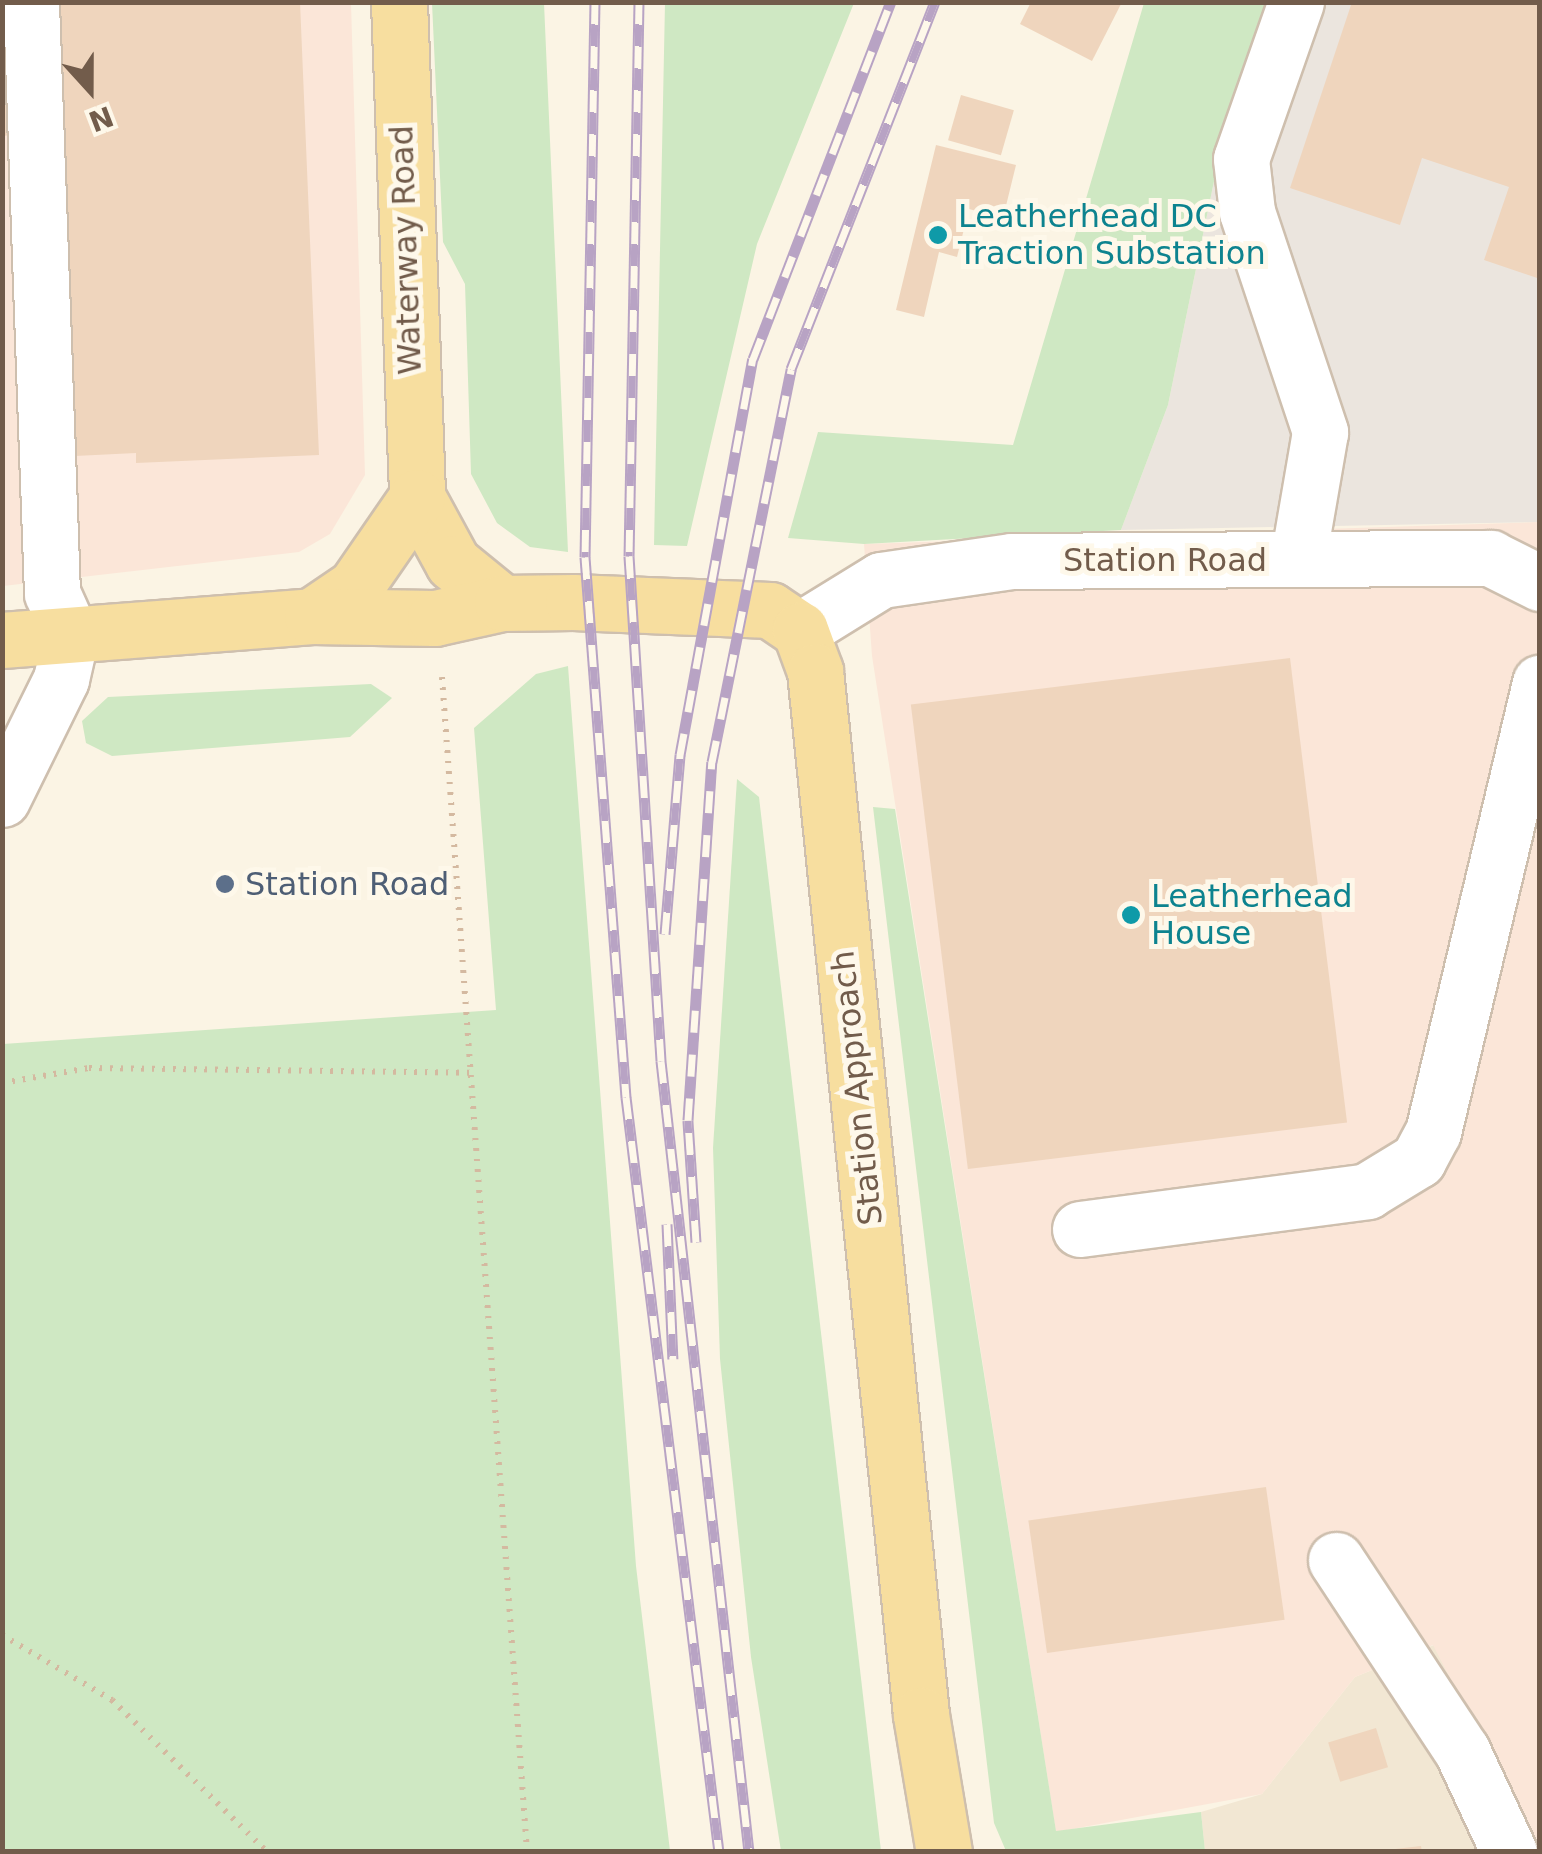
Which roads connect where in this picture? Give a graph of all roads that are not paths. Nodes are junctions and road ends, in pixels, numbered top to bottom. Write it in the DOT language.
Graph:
graph roads {
  1 [pos="30,2"];
  2 [pos="398,2"];
  3 [pos="1296,2"];
  4 [pos="418,497"];
  5 [pos="1298,560"];
  6 [pos="1540,583"];
  7 [pos="502,603"];
  8 [pos="312,616"];
  9 [pos="800,630"];
  10 [pos="71,635"];
  11 [pos="2,640"];
  12 [pos="1540,684"];
  13 [pos="2,799"];
  14 [pos="1080,1229"];
  15 [pos="1336,1560"];
  16 [pos="944,1852"];
  17 [pos="1509,1852"];
  1 -- 10 [label="street"];
  2 -- 4 [label="main road, Waterway Road"];
  3 -- 5 [label="street"];
  4 -- 7 [label="main road, Waterway Road"];
  4 -- 8 [label="main road"];
  5 -- 6 [label="street, Station Road"];
  5 -- 9 [label="street, Station Road"];
  7 -- 8 [label="main road"];
  7 -- 9 [label="main road"];
  8 -- 10 [label="main road"];
  9 -- 16 [label="main road, Station Approach"];
  10 -- 11 [label="main road"];
  10 -- 13 [label="street"];
  12 -- 14 [label="street"];
  15 -- 17 [label="street"];
}
